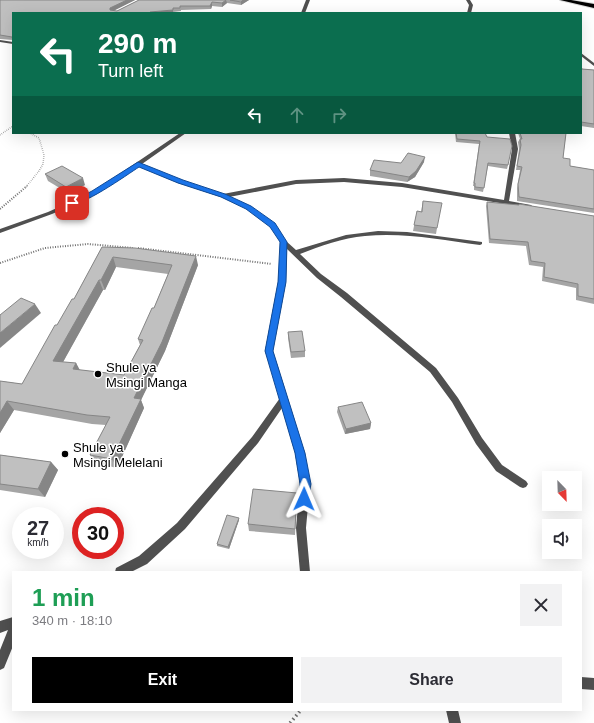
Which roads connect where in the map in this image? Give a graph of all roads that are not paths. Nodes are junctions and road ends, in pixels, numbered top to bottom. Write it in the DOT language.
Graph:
graph roads {
  1 [pos="308,0"];
  2 [pos="468,0"];
  3 [pos="563,0"];
  4 [pos="594,6"];
  5 [pos="303,12"];
  6 [pos="470,12"];
  7 [pos="0,41"];
  8 [pos="12,43"];
  9 [pos="582,55"];
  10 [pos="594,65"];
  11 [pos="183,134"];
  12 [pos="512,134"];
  13 [pos="138,164"];
  14 [pos="223,196"];
  15 [pos="506,203"];
  16 [pos="536,207"];
  17 [pos="0,232"];
  18 [pos="284,242"];
  19 [pos="480,243"];
  20 [pos="296,253"];
  21 [pos="284,399"];
  22 [pos="523,484"];
  23 [pos="122,571"];
  24 [pos="305,571"];
  25 [pos="12,623"];
  26 [pos="0,627"];
  27 [pos="12,634"];
  28 [pos="0,664"];
  29 [pos="582,683"];
  30 [pos="594,684"];
  31 [pos="452,711"];
  32 [pos="455,723"];
  1 -- 5 [label="street"];
  2 -- 6 [label="street"];
  3 -- 4 [label="highway"];
  7 -- 8 [label="street"];
  9 -- 10 [label="street"];
  11 -- 13 [label="street"];
  12 -- 15 [label="street"];
  13 -- 14 [label="street"];
  13 -- 17 [label="street"];
  14 -- 15 [label="street"];
  14 -- 18 [label="street"];
  15 -- 16 [label="street"];
  18 -- 20 [label="street"];
  18 -- 21 [label="street"];
  19 -- 20 [label="street"];
  20 -- 22 [label="street"];
  21 -- 23 [label="street"];
  21 -- 24 [label="street"];
  25 -- 26 [label="street"];
  27 -- 28 [label="street"];
  29 -- 30 [label="street"];
  31 -- 32 [label="street"];
}
